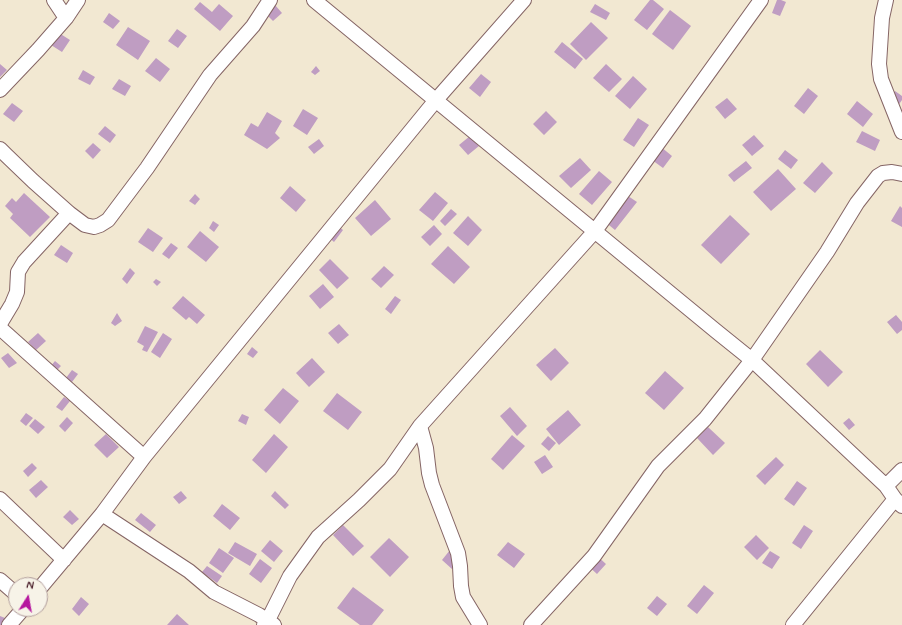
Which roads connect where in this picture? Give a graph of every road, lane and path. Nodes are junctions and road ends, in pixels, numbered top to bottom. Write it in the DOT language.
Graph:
graph roads {
  1 [pos="54,0"];
  2 [pos="78,0"];
  3 [pos="270,0"];
  4 [pos="314,0"];
  5 [pos="524,0"];
  6 [pos="761,0"];
  7 [pos="886,0"];
  8 [pos="66,18"];
  9 [pos="0,90"];
  10 [pos="436,100"];
  11 [pos="902,132"];
  12 [pos="0,149"];
  13 [pos="899,170"];
  14 [pos="69,213"];
  15 [pos="595,231"];
  16 [pos="0,324"];
  17 [pos="0,328"];
  18 [pos="752,360"];
  19 [pos="420,426"];
  20 [pos="144,457"];
  21 [pos="902,470"];
  22 [pos="886,486"];
  23 [pos="0,499"];
  24 [pos="898,502"];
  25 [pos="102,514"];
  26 [pos="64,560"];
  27 [pos="48,579"];
  28 [pos="0,580"];
  29 [pos="8,587"];
  30 [pos="16,617"];
  31 [pos="269,623"];
  32 [pos="9,625"];
  33 [pos="480,625"];
  34 [pos="531,625"];
  35 [pos="793,625"];
  1 -- 8 [label="street"];
  2 -- 8 [label="street"];
  3 -- 14 [label="street"];
  4 -- 10 [label="street"];
  5 -- 10 [label="street"];
  6 -- 15 [label="street"];
  7 -- 11 [label="street"];
  8 -- 9 [label="street"];
  10 -- 15 [label="street"];
  10 -- 20 [label="street"];
  12 -- 14 [label="street"];
  13 -- 18 [label="street"];
  14 -- 16 [label="street"];
  15 -- 18 [label="street"];
  15 -- 19 [label="street"];
  17 -- 20 [label="street"];
  18 -- 22 [label="street"];
  18 -- 34 [label="street"];
  19 -- 31 [label="street"];
  19 -- 33 [label="street"];
  20 -- 25 [label="street"];
  21 -- 22 [label="street"];
  22 -- 24 [label="street"];
  23 -- 26 [label="street"];
  24 -- 35 [label="street"];
  25 -- 26 [label="street"];
  25 -- 31 [label="street"];
  26 -- 27 [label="street"];
  28 -- 29 [label="street"];
  30 -- 32 [label="street"];
}
